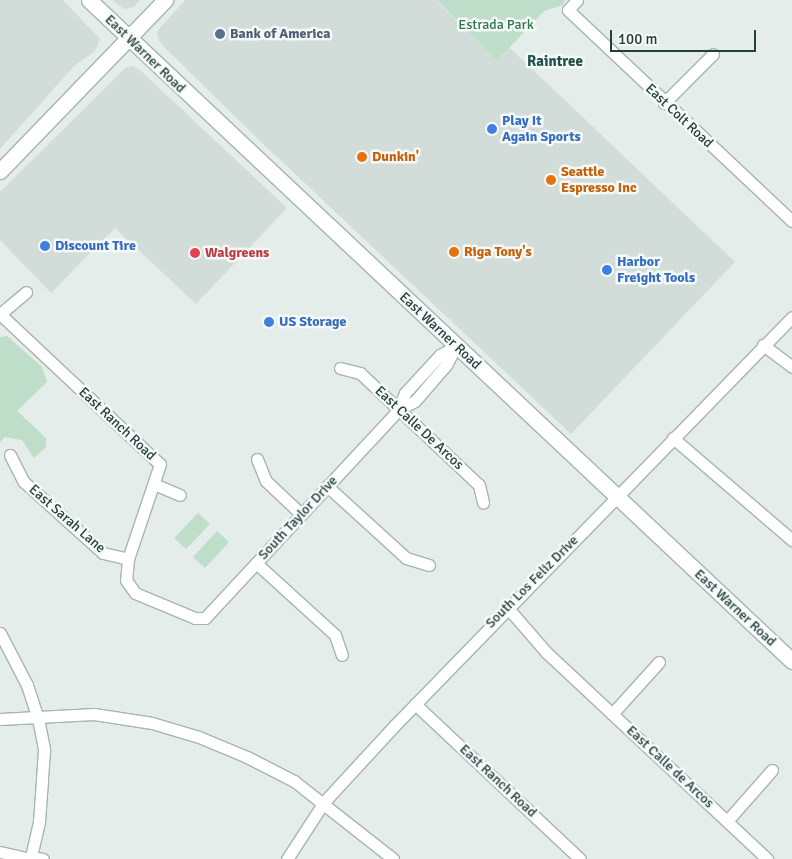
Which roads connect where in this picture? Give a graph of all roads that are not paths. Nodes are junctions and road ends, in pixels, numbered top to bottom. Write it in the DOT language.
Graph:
graph roads {
  1 [pos="89,0"];
  2 [pos="165,0"];
  3 [pos="577,0"];
  4 [pos="128,38"];
  5 [pos="713,54"];
  6 [pos="664,103"];
  7 [pos="0,171"];
  8 [pos="792,222"];
  9 [pos="26,292"];
  10 [pos="0,314"];
  11 [pos="792,317"];
  12 [pos="456,346"];
  13 [pos="763,346"];
  14 [pos="792,367"];
  15 [pos="340,368"];
  16 [pos="398,410"];
  17 [pos="674,438"];
  18 [pos="10,455"];
  19 [pos="257,459"];
  20 [pos="154,484"];
  21 [pos="327,486"];
  22 [pos="180,495"];
  23 [pos="616,497"];
  24 [pos="483,503"];
  25 [pos="301,514"];
  26 [pos="792,540"];
  27 [pos="128,559"];
  28 [pos="256,564"];
  29 [pos="429,565"];
  30 [pos="507,607"];
  31 [pos="0,633"];
  32 [pos="342,655"];
  33 [pos="659,662"];
  34 [pos="792,662"];
  35 [pos="415,704"];
  36 [pos="612,714"];
  37 [pos="38,718"];
  38 [pos="0,720"];
  39 [pos="772,770"];
  40 [pos="324,802"];
  41 [pos="727,821"];
  42 [pos="0,852"];
  43 [pos="31,858"];
  44 [pos="43,859"];
  45 [pos="287,859"];
  46 [pos="393,859"];
  47 [pos="580,859"];
  48 [pos="768,859"];
  1 -- 4 [label="main road, East Warner Road"];
  2 -- 4 [label="main road"];
  3 -- 6 [label="street, East Colt Road"];
  4 -- 7 [label="main road"];
  4 -- 12 [label="main road, East Warner Road"];
  5 -- 6 [label="street"];
  6 -- 8 [label="street, East Colt Road"];
  9 -- 10 [label="street"];
  10 -- 20 [label="street, East Ranch Road"];
  11 -- 13 [label="street, South Los Feliz Drive"];
  12 -- 16 [label="street, South Taylor Drive"];
  12 -- 23 [label="main road, East Warner Road"];
  13 -- 14 [label="street"];
  13 -- 17 [label="street, South Los Feliz Drive"];
  15 -- 16 [label="street, East Calle De Arcos"];
  16 -- 21 [label="street, South Taylor Drive"];
  16 -- 24 [label="street, East Calle De Arcos"];
  17 -- 23 [label="street, South Los Feliz Drive"];
  17 -- 26 [label="street"];
  18 -- 27 [label="street, East Sarah Lane"];
  19 -- 25 [label="street"];
  20 -- 22 [label="street"];
  20 -- 27 [label="street, East Ranch Road"];
  21 -- 25 [label="street, South Taylor Drive"];
  21 -- 29 [label="street"];
  23 -- 30 [label="street, South Los Feliz Drive"];
  23 -- 34 [label="main road, East Warner Road"];
  25 -- 28 [label="street, South Taylor Drive"];
  27 -- 28 [label="street, South Taylor Drive"];
  28 -- 32 [label="street"];
  30 -- 35 [label="street, South Los Feliz Drive"];
  30 -- 36 [label="street, East Calle de Arcos"];
  31 -- 37 [label="street"];
  33 -- 36 [label="street"];
  35 -- 40 [label="street, South Los Feliz Drive"];
  35 -- 47 [label="street, East Ranch Road"];
  36 -- 41 [label="street, East Calle de Arcos"];
  37 -- 38 [label="street"];
  37 -- 40 [label="street"];
  37 -- 43 [label="street"];
  39 -- 41 [label="street"];
  40 -- 45 [label="street, South Los Feliz Drive"];
  40 -- 46 [label="street"];
  41 -- 48 [label="street, East Calle de Arcos"];
  42 -- 43 [label="street"];
  43 -- 44 [label="street"];
}
